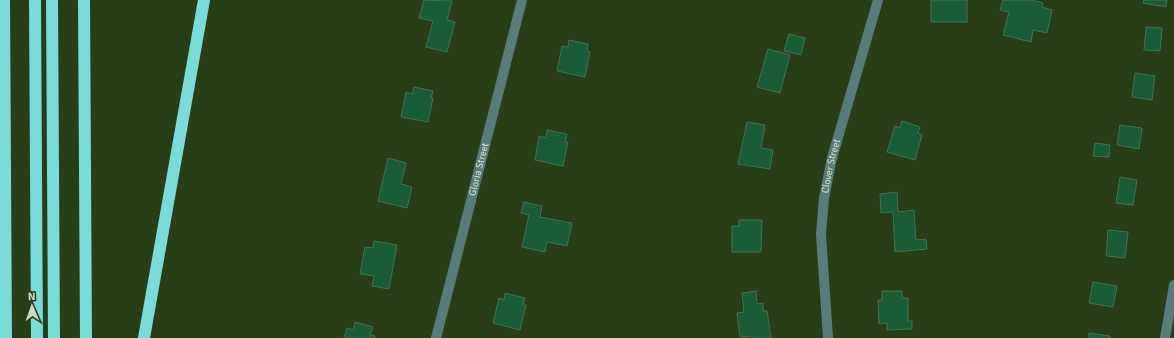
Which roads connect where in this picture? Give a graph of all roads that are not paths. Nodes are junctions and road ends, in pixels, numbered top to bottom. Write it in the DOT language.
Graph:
graph roads {
  1 [pos="4,0"];
  2 [pos="35,0"];
  3 [pos="52,0"];
  4 [pos="84,0"];
  5 [pos="204,0"];
  6 [pos="522,0"];
  7 [pos="878,0"];
  8 [pos="1174,285"];
  9 [pos="6,338"];
  10 [pos="37,338"];
  11 [pos="54,338"];
  12 [pos="86,338"];
  13 [pos="144,338"];
  14 [pos="436,338"];
  15 [pos="828,338"];
  16 [pos="1165,338"];
  1 -- 9 [label="highway"];
  2 -- 10 [label="highway"];
  3 -- 11 [label="highway"];
  4 -- 12 [label="highway"];
  5 -- 13 [label="highway"];
  6 -- 14 [label="street, Gloria Street"];
  7 -- 15 [label="street, Clover Street"];
  8 -- 16 [label="street"];
}
